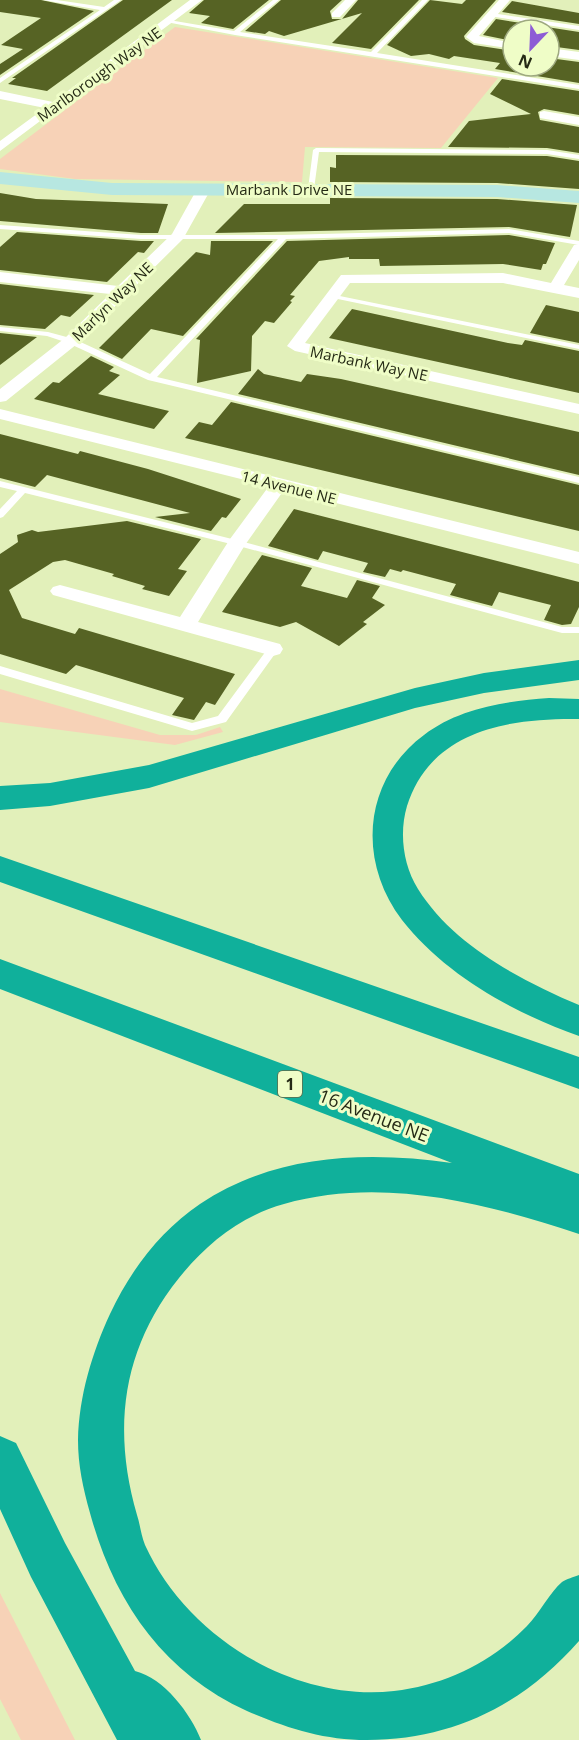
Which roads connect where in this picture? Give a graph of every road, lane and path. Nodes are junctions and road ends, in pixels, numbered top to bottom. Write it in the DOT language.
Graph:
graph roads {
  1 [pos="46,0"];
  2 [pos="118,0"];
  3 [pos="197,0"];
  4 [pos="276,0"];
  5 [pos="351,0"];
  6 [pos="425,0"];
  7 [pos="505,0"];
  8 [pos="105,9"];
  9 [pos="336,15"];
  10 [pos="491,15"];
  11 [pos="169,22"];
  12 [pos="579,28"];
  13 [pos="235,33"];
  14 [pos="501,44"];
  15 [pos="561,54"];
  16 [pos="372,55"];
  17 [pos="579,57"];
  18 [pos="0,81"];
  19 [pos="579,87"];
  20 [pos="0,95"];
  21 [pos="55,106"];
  22 [pos="544,115"];
  23 [pos="579,121"];
  24 [pos="0,147"];
  25 [pos="579,157"];
  26 [pos="0,177"];
  27 [pos="204,189"];
  28 [pos="311,189"];
  29 [pos="579,197"];
  30 [pos="0,227"];
  31 [pos="178,236"];
  32 [pos="284,237"];
  33 [pos="579,243"];
  34 [pos="579,248"];
  35 [pos="0,277"];
  36 [pos="555,288"];
  37 [pos="123,291"];
  38 [pos="579,293"];
  39 [pos="333,296"];
  40 [pos="0,329"];
  41 [pos="71,341"];
  42 [pos="579,347"];
  43 [pos="151,378"];
  44 [pos="0,397"];
  45 [pos="579,409"];
  46 [pos="0,414"];
  47 [pos="579,480"];
  48 [pos="0,484"];
  49 [pos="279,485"];
  50 [pos="23,490"];
  51 [pos="0,515"];
  52 [pos="237,543"];
  53 [pos="579,558"];
  54 [pos="60,591"];
  55 [pos="186,624"];
  56 [pos="579,630"];
  57 [pos="273,649"];
  58 [pos="0,670"];
  59 [pos="579,672"];
  60 [pos="579,709"];
  61 [pos="0,798"];
  62 [pos="0,869"];
  63 [pos="0,974"];
  64 [pos="579,1021"];
  65 [pos="579,1073"];
  66 [pos="579,1193"];
  67 [pos="579,1215"];
  68 [pos="0,1459"];
  69 [pos="579,1599"];
  70 [pos="100,1653"];
  71 [pos="145,1740"];
  72 [pos="176,1740"];
  1 -- 8 [label="lane"];
  2 -- 8 [label="lane"];
  3 -- 11 [label="street, Marlborough Way NE"];
  4 -- 13 [label="lane"];
  5 -- 9 [label="street"];
  6 -- 16 [label="lane"];
  7 -- 10 [label="street"];
  8 -- 18 [label="lane"];
  10 -- 12 [label="lane"];
  10 -- 14 [label="street"];
  11 -- 13 [label="lane"];
  11 -- 21 [label="street, Marlborough Way NE"];
  13 -- 16 [label="lane"];
  15 -- 17 [label="street"];
  16 -- 19 [label="lane"];
  20 -- 21 [label="street"];
  21 -- 24 [label="street, Marlborough Way NE"];
  22 -- 23 [label="street"];
  25 -- 28 [label="lane"];
  26 -- 27 [label="street, Marbank Drive NE"];
  27 -- 28 [label="street, Marbank Drive NE"];
  27 -- 31 [label="street, Marlyn Way NE"];
  28 -- 29 [label="street, Marbank Drive NE"];
  30 -- 31 [label="lane"];
  31 -- 32 [label="lane"];
  31 -- 37 [label="street, Marlyn Way NE"];
  32 -- 33 [label="lane"];
  32 -- 43 [label="lane"];
  34 -- 36 [label="street"];
  35 -- 37 [label="street"];
  36 -- 38 [label="street, Marbank Way NE"];
  36 -- 39 [label="street, Marbank Way NE"];
  37 -- 41 [label="street, Marlyn Way NE"];
  39 -- 42 [label="lane"];
  39 -- 45 [label="street, Marbank Way NE"];
  40 -- 41 [label="lane"];
  41 -- 43 [label="lane"];
  41 -- 44 [label="street, Marlyn Way NE"];
  43 -- 47 [label="lane"];
  46 -- 49 [label="street, 14 Avenue NE"];
  48 -- 50 [label="lane"];
  49 -- 52 [label="street"];
  49 -- 53 [label="street, 14 Avenue NE"];
  50 -- 51 [label="lane"];
  50 -- 52 [label="lane"];
  52 -- 55 [label="street"];
  52 -- 56 [label="lane"];
  54 -- 55 [label="street"];
  55 -- 57 [label="street"];
  57 -- 58 [label="lane"];
  59 -- 61 [label="highway"];
  60 -- 64 [label="highway"];
  62 -- 65 [label="highway"];
  63 -- 66 [label="highway, 16 Avenue NE / 1"];
  67 -- 69 [label="highway"];
  68 -- 70 [label="highway"];
  70 -- 71 [label="highway"];
  70 -- 72 [label="highway"];
}
